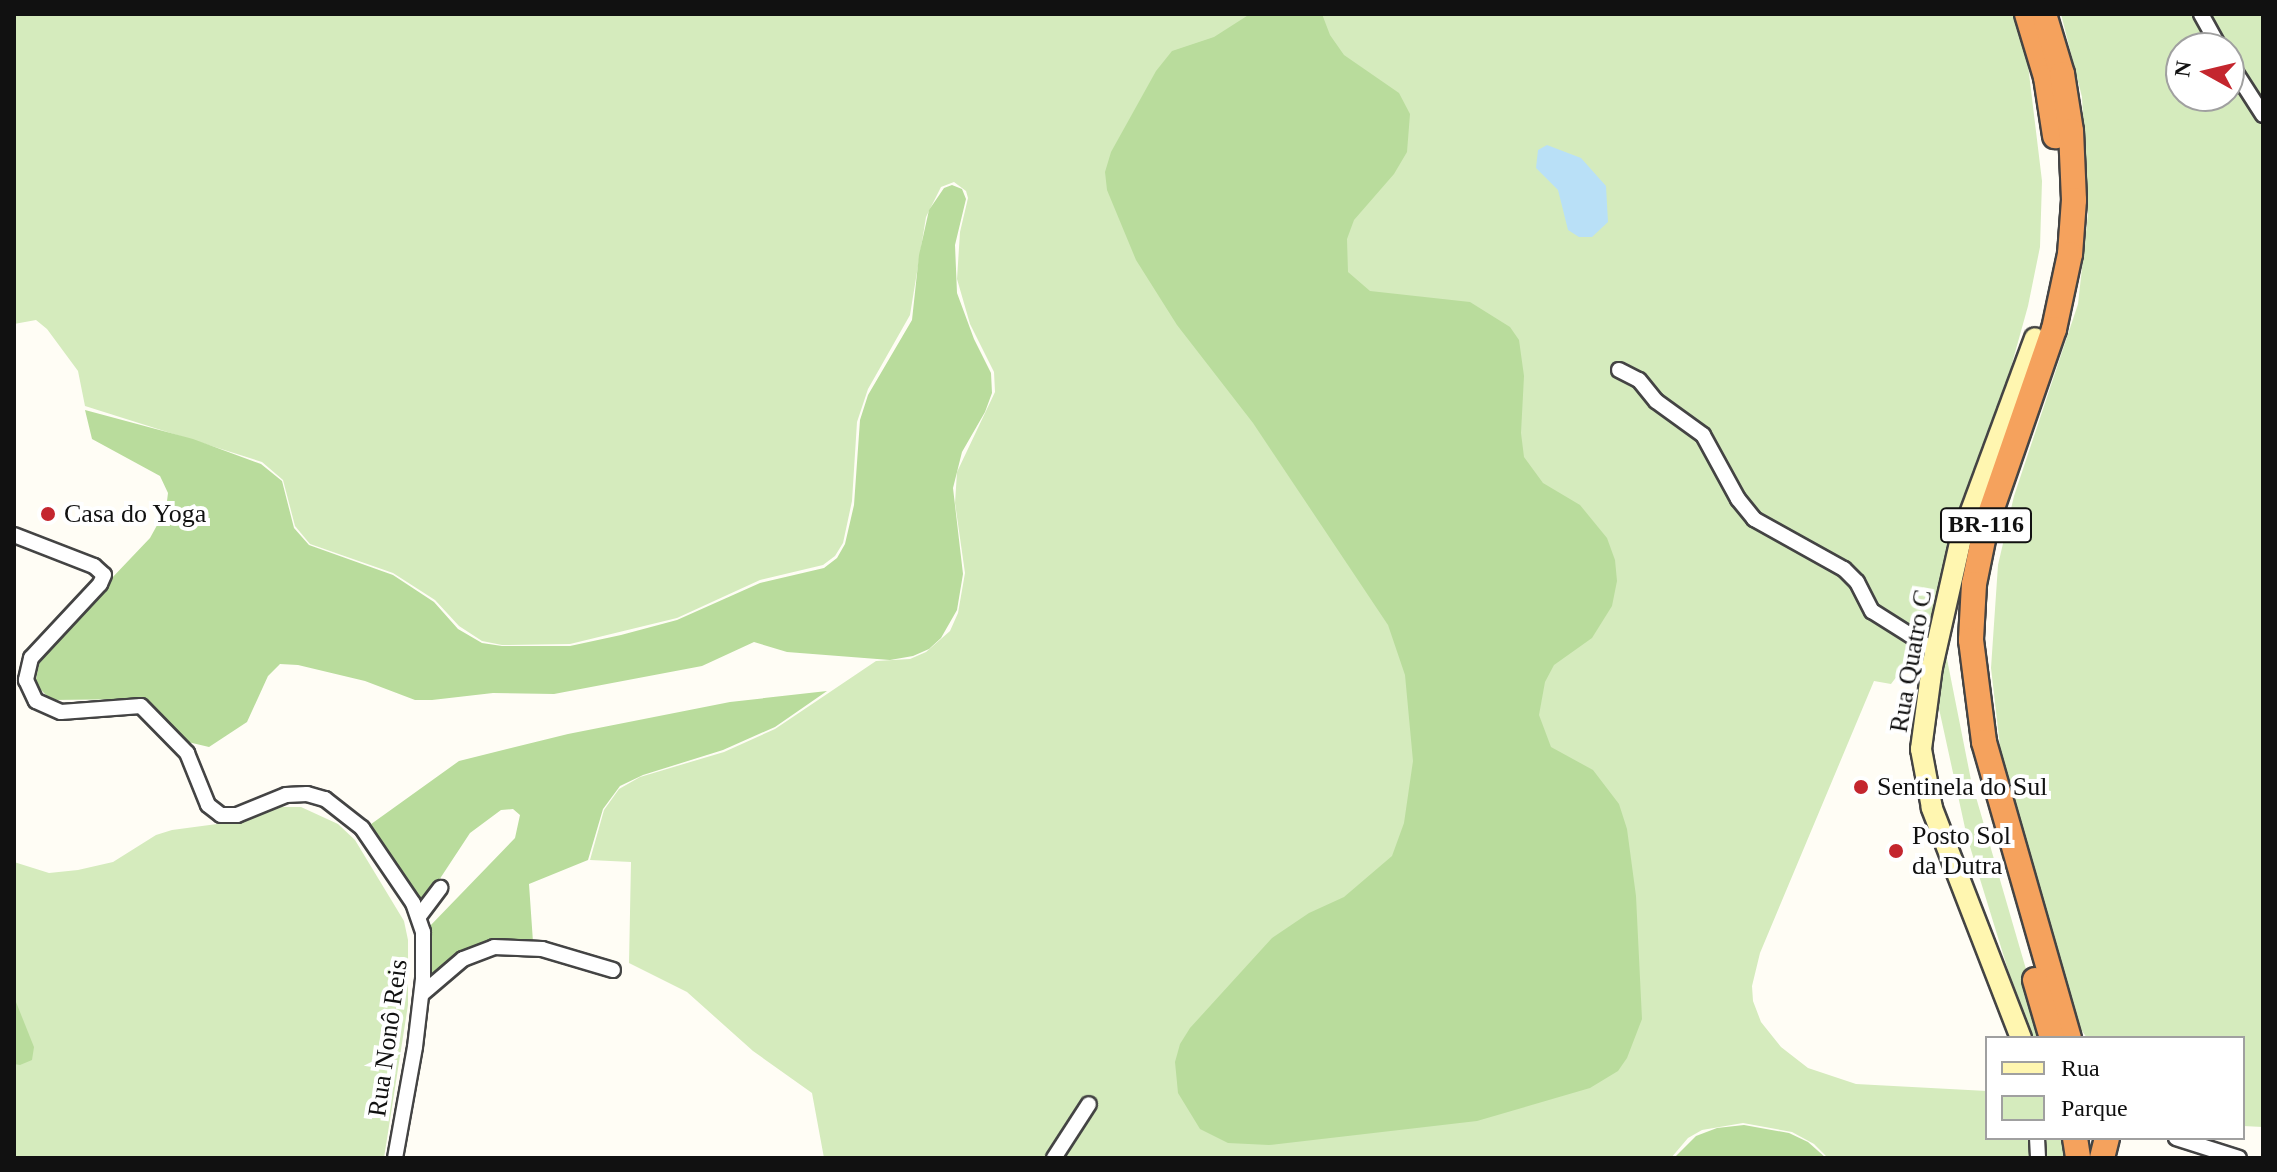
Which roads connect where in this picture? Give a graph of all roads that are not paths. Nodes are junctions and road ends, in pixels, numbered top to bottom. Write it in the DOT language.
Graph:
graph roads {
  1 [pos="2027,14"];
  2 [pos="2044,14"];
  3 [pos="2201,14"];
  4 [pos="2211,32"];
  5 [pos="2245,87"];
  6 [pos="2263,115"];
  7 [pos="2035,338"];
  8 [pos="1619,370"];
  9 [pos="14,535"];
  10 [pos="1932,649"];
  11 [pos="440,888"];
  12 [pos="420,915"];
  13 [pos="613,970"];
  14 [pos="422,994"];
  15 [pos="2020,1036"];
  16 [pos="2051,1036"];
  17 [pos="2068,1036"];
  18 [pos="1089,1104"];
  19 [pos="2182,1140"];
  20 [pos="395,1158"];
  21 [pos="1054,1158"];
  22 [pos="2239,1158"];
  1 -- 7 [label="highway, BR-116"];
  2 -- 17 [label="highway, BR-116"];
  3 -- 4 [label="street"];
  5 -- 6 [label="street"];
  7 -- 15 [label="street, Rua Quatro C"];
  7 -- 16 [label="highway, BR-116"];
  8 -- 10 [label="street"];
  9 -- 12 [label="street, Rua Nonô Reis"];
  11 -- 12 [label="street"];
  12 -- 14 [label="street, Rua Nonô Reis"];
  13 -- 14 [label="street"];
  14 -- 20 [label="street, Rua Nonô Reis"];
  18 -- 21 [label="street"];
  19 -- 22 [label="street"];
}
